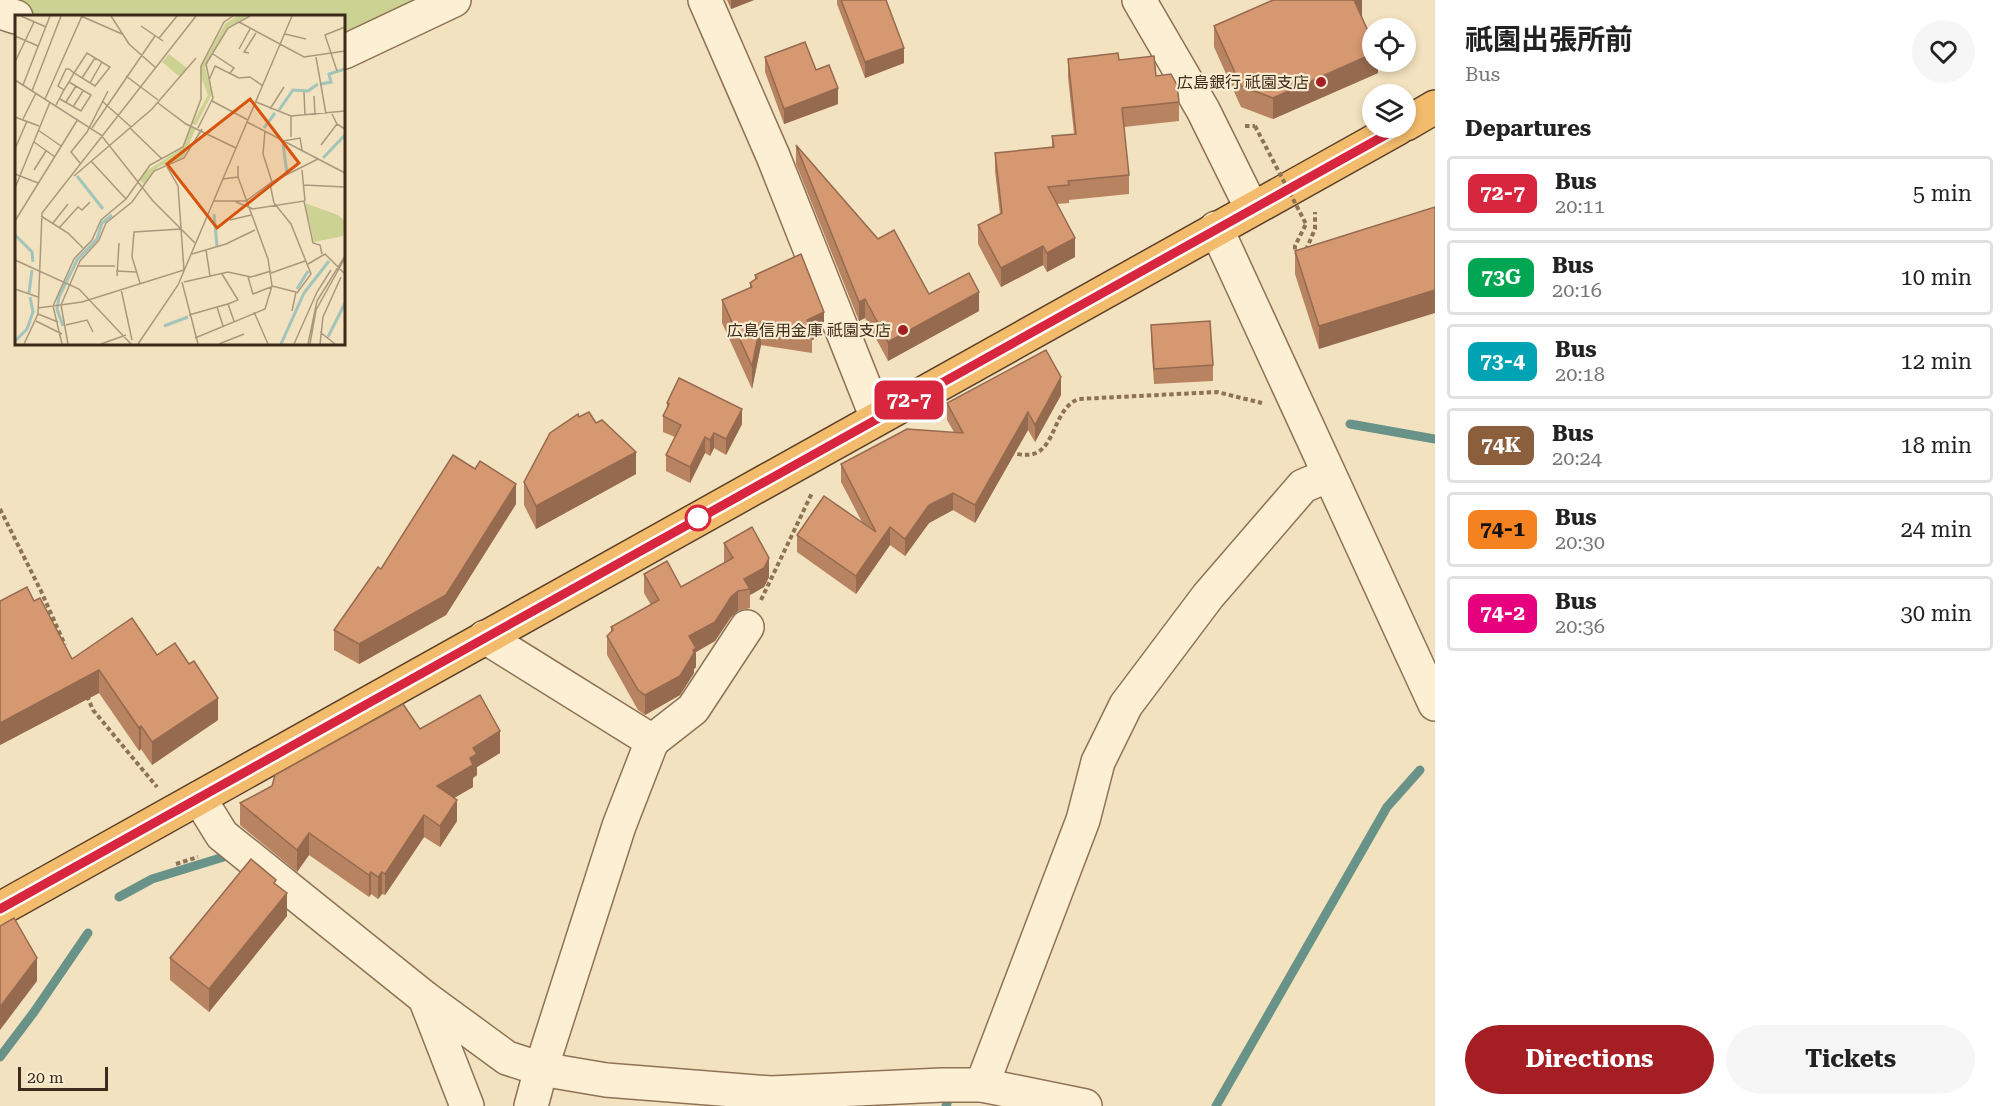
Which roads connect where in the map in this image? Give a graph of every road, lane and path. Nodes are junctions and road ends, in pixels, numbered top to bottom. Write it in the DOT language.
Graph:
graph roads {
  1 [pos="454,0"];
  2 [pos="705,0"];
  3 [pos="1138,0"];
  4 [pos="0,12"];
  5 [pos="15,18"];
  6 [pos="345,52"];
  7 [pos="1435,107"];
  8 [pos="1416,118"];
  9 [pos="1255,126"];
  10 [pos="1380,138"];
  11 [pos="1252,209"];
  12 [pos="1315,212"];
  13 [pos="1216,228"];
  14 [pos="1265,404"];
  15 [pos="877,418"];
  16 [pos="1008,453"];
  17 [pos="1329,475"];
  18 [pos="812,492"];
  19 [pos="0,509"];
  20 [pos="747,627"];
  21 [pos="485,637"];
  22 [pos="65,645"];
  23 [pos="84,689"];
  24 [pos="1435,704"];
  25 [pos="652,741"];
  26 [pos="159,790"];
  27 [pos="199,798"];
  28 [pos="0,909"];
  29 [pos="425,998"];
  30 [pos="541,1069"];
  31 [pos="981,1085"];
  32 [pos="938,1095"];
  33 [pos="466,1106"];
  34 [pos="531,1106"];
  35 [pos="1084,1106"];
  1 -- 6 [label="street"];
  2 -- 15 [label="street"];
  3 -- 11 [label="street"];
  4 -- 5 [label="street"];
  7 -- 8 [label="highway"];
  9 -- 12 [label="path, bridge"];
  10 -- 11 [label="highway"];
  11 -- 13 [label="highway"];
  13 -- 15 [label="highway"];
  13 -- 17 [label="street"];
  14 -- 16 [label="path"];
  15 -- 21 [label="highway"];
  17 -- 24 [label="street"];
  17 -- 31 [label="street"];
  18 -- 20 [label="path"];
  19 -- 22 [label="path"];
  20 -- 25 [label="street"];
  21 -- 25 [label="street"];
  21 -- 27 [label="highway"];
  23 -- 26 [label="path"];
  25 -- 30 [label="street"];
  27 -- 28 [label="highway"];
  27 -- 29 [label="street"];
  29 -- 30 [label="street"];
  29 -- 33 [label="street"];
  30 -- 32 [label="street"];
  30 -- 34 [label="street"];
  31 -- 32 [label="street"];
  31 -- 35 [label="street"];
}
